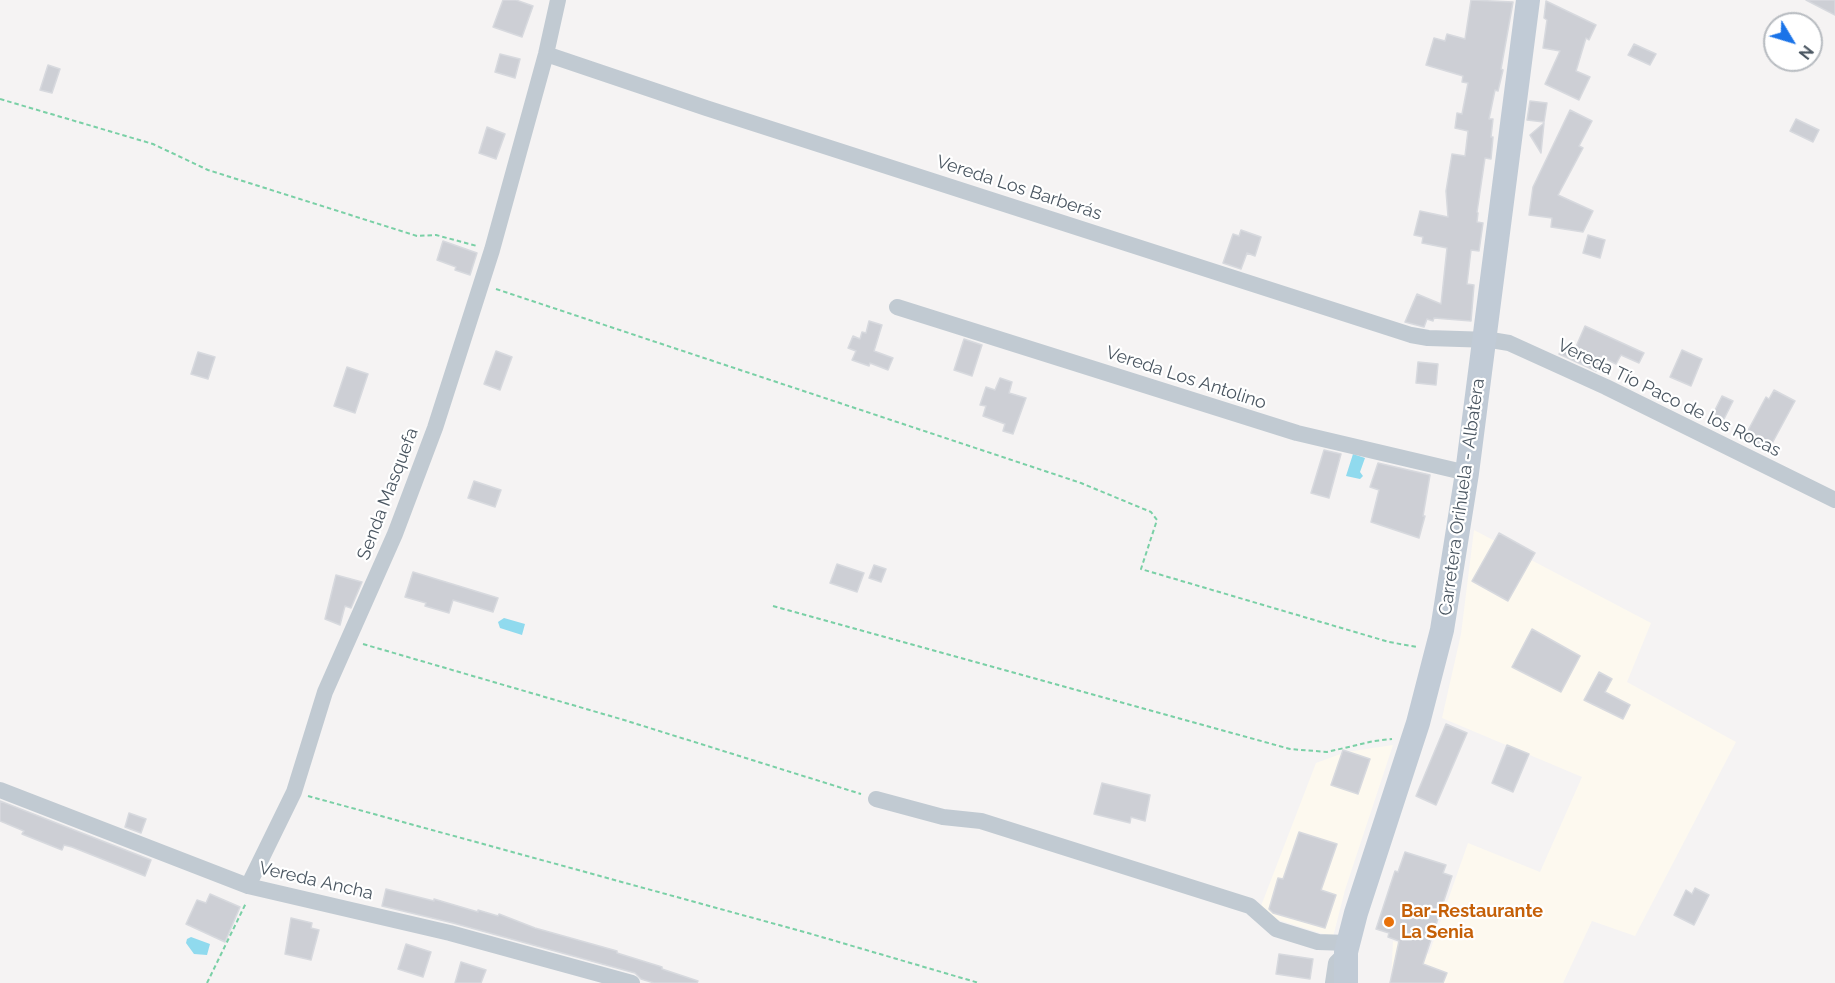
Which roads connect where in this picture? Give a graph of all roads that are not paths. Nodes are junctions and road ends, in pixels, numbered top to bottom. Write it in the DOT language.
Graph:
graph roads {
  1 [pos="558,0"];
  2 [pos="1528,0"];
  3 [pos="546,54"];
  4 [pos="897,307"];
  5 [pos="1484,340"];
  6 [pos="1467,473"];
  7 [pos="1835,500"];
  8 [pos="0,790"];
  9 [pos="876,799"];
  10 [pos="248,886"];
  11 [pos="1347,947"];
  12 [pos="632,983"];
  13 [pos="1333,983"];
  14 [pos="1346,983"];
  1 -- 3 [label="street, Senda Masquefa"];
  2 -- 5 [label="main road, Carretera Orihuela - Albatera"];
  3 -- 5 [label="street, Vereda Los Barberás"];
  3 -- 10 [label="street, Senda Masquefa"];
  4 -- 6 [label="street, Vereda Los Antolino"];
  5 -- 6 [label="main road, Carretera Orihuela - Albatera"];
  5 -- 7 [label="street, Vereda Tío Paco de los Rocas"];
  6 -- 11 [label="main road, Carretera Orihuela - Albatera"];
  8 -- 10 [label="street, Vereda Ancha"];
  9 -- 11 [label="street"];
  10 -- 12 [label="street, Vereda Ancha"];
  11 -- 13 [label="street"];
  11 -- 14 [label="main road, Carretera Orihuela - Albatera"];
}
